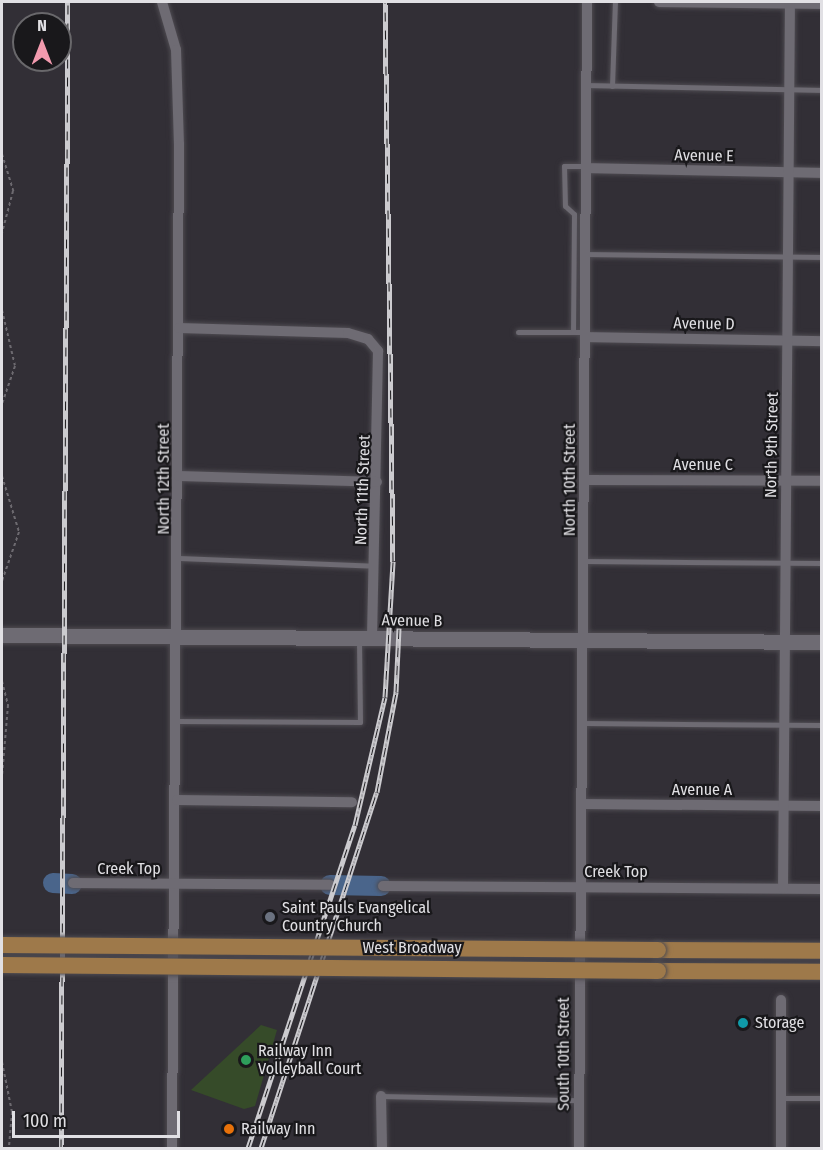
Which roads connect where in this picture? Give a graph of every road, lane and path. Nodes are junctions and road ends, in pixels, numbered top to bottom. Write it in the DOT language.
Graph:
graph roads {
  1 [pos="162,2"];
  2 [pos="587,2"];
  3 [pos="615,2"];
  4 [pos="659,2"];
  5 [pos="790,3"];
  6 [pos="822,4"];
  7 [pos="587,85"];
  8 [pos="612,86"];
  9 [pos="789,89"];
  10 [pos="822,90"];
  11 [pos="2,154"];
  12 [pos="587,167"];
  13 [pos="789,172"];
  14 [pos="822,173"];
  15 [pos="2,233"];
  16 [pos="586,254"];
  17 [pos="788,257"];
  18 [pos="822,257"];
  19 [pos="2,310"];
  20 [pos="2,315"];
  21 [pos="179,328"];
  22 [pos="518,332"];
  23 [pos="573,332"];
  24 [pos="586,334"];
  25 [pos="788,340"];
  26 [pos="822,341"];
  27 [pos="2,404"];
  28 [pos="2,476"];
  29 [pos="179,476"];
  30 [pos="585,480"];
  31 [pos="787,481"];
  32 [pos="822,481"];
  33 [pos="377,483"];
  34 [pos="179,558"];
  35 [pos="584,561"];
  36 [pos="786,563"];
  37 [pos="822,563"];
  38 [pos="375,566"];
  39 [pos="2,581"];
  40 [pos="2,636"];
  41 [pos="178,637"];
  42 [pos="365,638"];
  43 [pos="584,640"];
  44 [pos="785,642"];
  45 [pos="822,642"];
  46 [pos="2,681"];
  47 [pos="177,721"];
  48 [pos="583,723"];
  49 [pos="785,725"];
  50 [pos="822,725"];
  51 [pos="2,777"];
  52 [pos="177,800"];
  53 [pos="352,801"];
  54 [pos="582,804"];
  55 [pos="784,806"];
  56 [pos="822,806"];
  57 [pos="73,884"];
  58 [pos="177,884"];
  59 [pos="330,885"];
  60 [pos="383,886"];
  61 [pos="581,887"];
  62 [pos="783,888"];
  63 [pos="822,889"];
  64 [pos="2,945"];
  65 [pos="822,951"];
  66 [pos="579,959"];
  67 [pos="2,965"];
  68 [pos="822,972"];
  69 [pos="781,1000"];
  70 [pos="2,1062"];
  71 [pos="381,1096"];
  72 [pos="780,1098"];
  73 [pos="822,1098"];
  74 [pos="579,1100"];
  75 [pos="9,1149"];
  76 [pos="172,1149"];
  77 [pos="382,1149"];
  78 [pos="579,1149"];
  79 [pos="780,1149"];
  1 -- 21 [label="street, North 12th Street"];
  2 -- 7 [label="street, North 10th Street"];
  3 -- 8 [label="lane"];
  4 -- 5 [label="street"];
  5 -- 6 [label="street"];
  5 -- 9 [label="street, North 9th Street"];
  7 -- 8 [label="lane"];
  7 -- 12 [label="street, North 10th Street"];
  8 -- 9 [label="lane"];
  9 -- 10 [label="lane"];
  9 -- 13 [label="street, North 9th Street"];
  11 -- 15 [label="path"];
  12 -- 13 [label="street, Avenue E"];
  12 -- 16 [label="street, North 10th Street"];
  12 -- 23 [label="lane"];
  13 -- 14 [label="street, Avenue E"];
  13 -- 17 [label="street, North 9th Street"];
  16 -- 17 [label="lane"];
  16 -- 24 [label="street, North 10th Street"];
  17 -- 18 [label="lane"];
  17 -- 25 [label="street, North 9th Street"];
  19 -- 20 [label="path"];
  20 -- 27 [label="path"];
  21 -- 29 [label="street, North 12th Street"];
  21 -- 33 [label="street, North 11th Street"];
  22 -- 23 [label="lane"];
  23 -- 24 [label="lane"];
  24 -- 25 [label="street, Avenue D"];
  24 -- 30 [label="street, North 10th Street"];
  25 -- 26 [label="street, Avenue D"];
  25 -- 31 [label="street, North 9th Street"];
  28 -- 39 [label="path"];
  29 -- 33 [label="street"];
  29 -- 34 [label="street, North 12th Street"];
  30 -- 31 [label="street, Avenue C"];
  30 -- 35 [label="street, North 10th Street"];
  31 -- 32 [label="street, Avenue C"];
  31 -- 36 [label="street, North 9th Street"];
  33 -- 38 [label="street, North 11th Street"];
  34 -- 38 [label="lane"];
  34 -- 41 [label="street, North 12th Street"];
  35 -- 36 [label="lane"];
  35 -- 43 [label="street, North 10th Street"];
  36 -- 37 [label="lane"];
  36 -- 44 [label="street, North 9th Street"];
  38 -- 42 [label="street, North 11th Street"];
  40 -- 41 [label="street, Avenue B"];
  41 -- 42 [label="street, Avenue B"];
  41 -- 47 [label="street, North 12th Street"];
  42 -- 43 [label="street, Avenue B"];
  42 -- 47 [label="lane"];
  43 -- 44 [label="street, Avenue B"];
  43 -- 48 [label="street, North 10th Street"];
  44 -- 45 [label="street, Avenue B"];
  44 -- 49 [label="street, North 9th Street"];
  46 -- 51 [label="path"];
  47 -- 52 [label="street, North 12th Street"];
  48 -- 49 [label="lane"];
  48 -- 54 [label="street, North 10th Street"];
  49 -- 50 [label="lane"];
  49 -- 55 [label="street, North 9th Street"];
  52 -- 53 [label="street"];
  52 -- 58 [label="street, North 12th Street"];
  54 -- 55 [label="street, Avenue A"];
  54 -- 61 [label="street, North 10th Street"];
  55 -- 56 [label="street, Avenue A"];
  55 -- 62 [label="street, North 9th Street"];
  57 -- 58 [label="street, Creek Top"];
  58 -- 59 [label="street, Creek Top"];
  58 -- 76 [label="street, North 12th Street"];
  60 -- 61 [label="street, Creek Top"];
  61 -- 62 [label="street, Creek Top"];
  61 -- 66 [label="street, North 10th Street"];
  62 -- 63 [label="street, Creek Top"];
  64 -- 65 [label="main road, West Broadway, bridge"];
  66 -- 74 [label="street, South 10th Street"];
  67 -- 68 [label="main road, West Broadway, bridge"];
  69 -- 72 [label="street"];
  70 -- 75 [label="path"];
  71 -- 74 [label="lane"];
  71 -- 77 [label="street"];
  72 -- 73 [label="lane"];
  72 -- 79 [label="street"];
  74 -- 78 [label="street, South 10th Street"];
}
